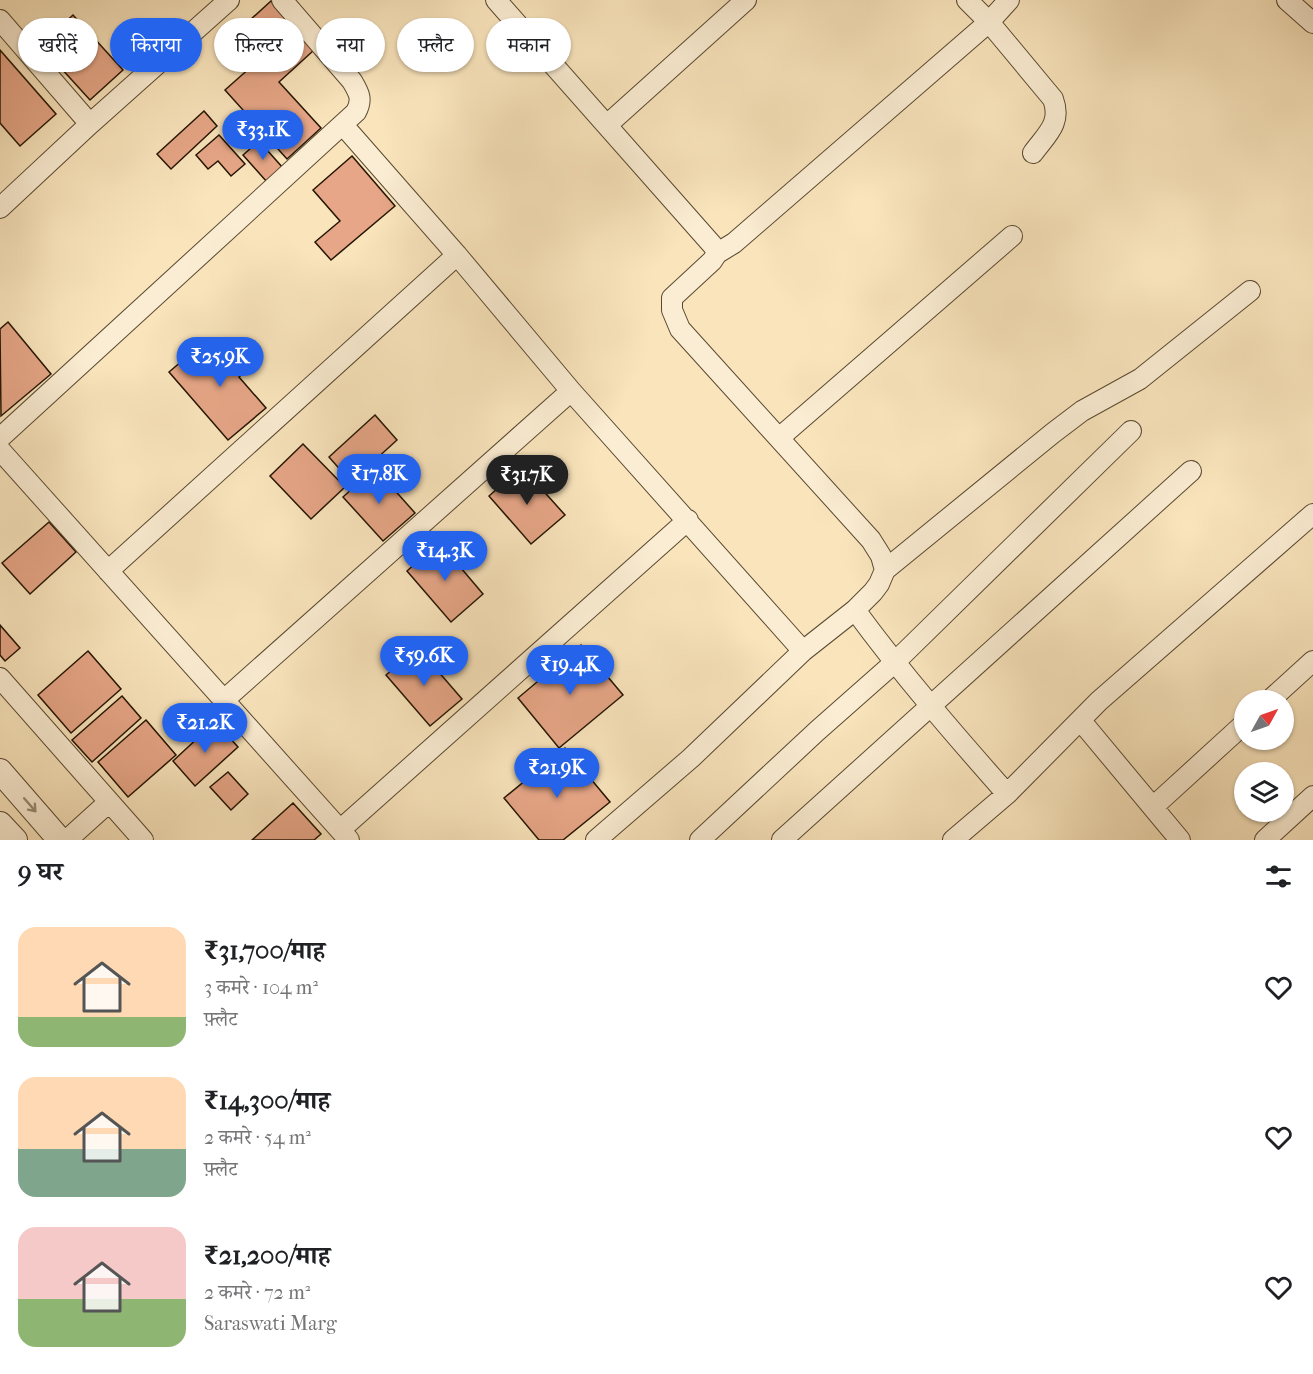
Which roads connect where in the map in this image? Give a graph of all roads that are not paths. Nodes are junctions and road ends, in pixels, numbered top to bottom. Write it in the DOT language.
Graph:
graph roads {
  1 [pos="229,0"];
  2 [pos="282,0"];
  3 [pos="496,0"];
  4 [pos="746,0"];
  5 [pos="967,0"];
  6 [pos="1009,0"];
  7 [pos="1287,0"];
  8 [pos="0,20"];
  9 [pos="989,22"];
  10 [pos="1313,23"];
  11 [pos="90,124"];
  12 [pos="343,125"];
  13 [pos="607,125"];
  14 [pos="1033,153"];
  15 [pos="0,208"];
  16 [pos="1012,236"];
  17 [pos="716,254"];
  18 [pos="457,255"];
  19 [pos="1250,291"];
  20 [pos="571,391"];
  21 [pos="1131,431"];
  22 [pos="0,438"];
  23 [pos="779,438"];
  24 [pos="0,450"];
  25 [pos="1191,471"];
  26 [pos="1313,514"];
  27 [pos="688,520"];
  28 [pos="885,570"];
  29 [pos="108,571"];
  30 [pos="855,610"];
  31 [pos="804,651"];
  32 [pos="1313,661"];
  33 [pos="894,663"];
  34 [pos="0,678"];
  35 [pos="1281,690"];
  36 [pos="224,700"];
  37 [pos="930,707"];
  38 [pos="1081,721"];
  39 [pos="1234,733"];
  40 [pos="0,771"];
  41 [pos="1006,794"];
  42 [pos="1313,796"];
  43 [pos="109,802"];
  44 [pos="1153,807"];
  45 [pos="0,824"];
  46 [pos="345,835"];
  47 [pos="15,840"];
  48 [pos="60,840"];
  49 [pos="67,840"];
  50 [pos="142,840"];
  51 [pos="596,840"];
  52 [pos="700,840"];
  53 [pos="782,840"];
  54 [pos="953,840"];
  55 [pos="1180,840"];
  56 [pos="1265,840"];
  1 -- 11 [label="street"];
  2 -- 12 [label="street"];
  3 -- 13 [label="street"];
  4 -- 13 [label="street"];
  5 -- 9 [label="street"];
  6 -- 9 [label="street"];
  7 -- 10 [label="street"];
  8 -- 11 [label="street"];
  9 -- 14 [label="street"];
  9 -- 17 [label="street"];
  11 -- 15 [label="street"];
  12 -- 18 [label="street"];
  12 -- 22 [label="street"];
  13 -- 17 [label="street"];
  16 -- 23 [label="street"];
  17 -- 23 [label="street"];
  18 -- 20 [label="street"];
  18 -- 29 [label="street"];
  19 -- 28 [label="street"];
  20 -- 27 [label="street"];
  20 -- 36 [label="street"];
  21 -- 33 [label="street"];
  23 -- 28 [label="street"];
  24 -- 29 [label="street"];
  25 -- 37 [label="street"];
  26 -- 38 [label="street"];
  27 -- 31 [label="street"];
  27 -- 46 [label="street"];
  28 -- 30 [label="street"];
  29 -- 36 [label="street"];
  30 -- 31 [label="street"];
  30 -- 33 [label="street"];
  31 -- 51 [label="street"];
  32 -- 35 [label="street"];
  33 -- 37 [label="street"];
  33 -- 52 [label="street"];
  34 -- 43 [label="street"];
  36 -- 46 [label="street"];
  37 -- 41 [label="street"];
  37 -- 53 [label="street"];
  38 -- 41 [label="street"];
  38 -- 44 [label="street"];
  39 -- 44 [label="street"];
  40 -- 48 [label="street, one-way"];
  41 -- 54 [label="street"];
  42 -- 56 [label="street"];
  43 -- 49 [label="street"];
  43 -- 50 [label="street"];
  44 -- 55 [label="street"];
  45 -- 47 [label="street"];
}
